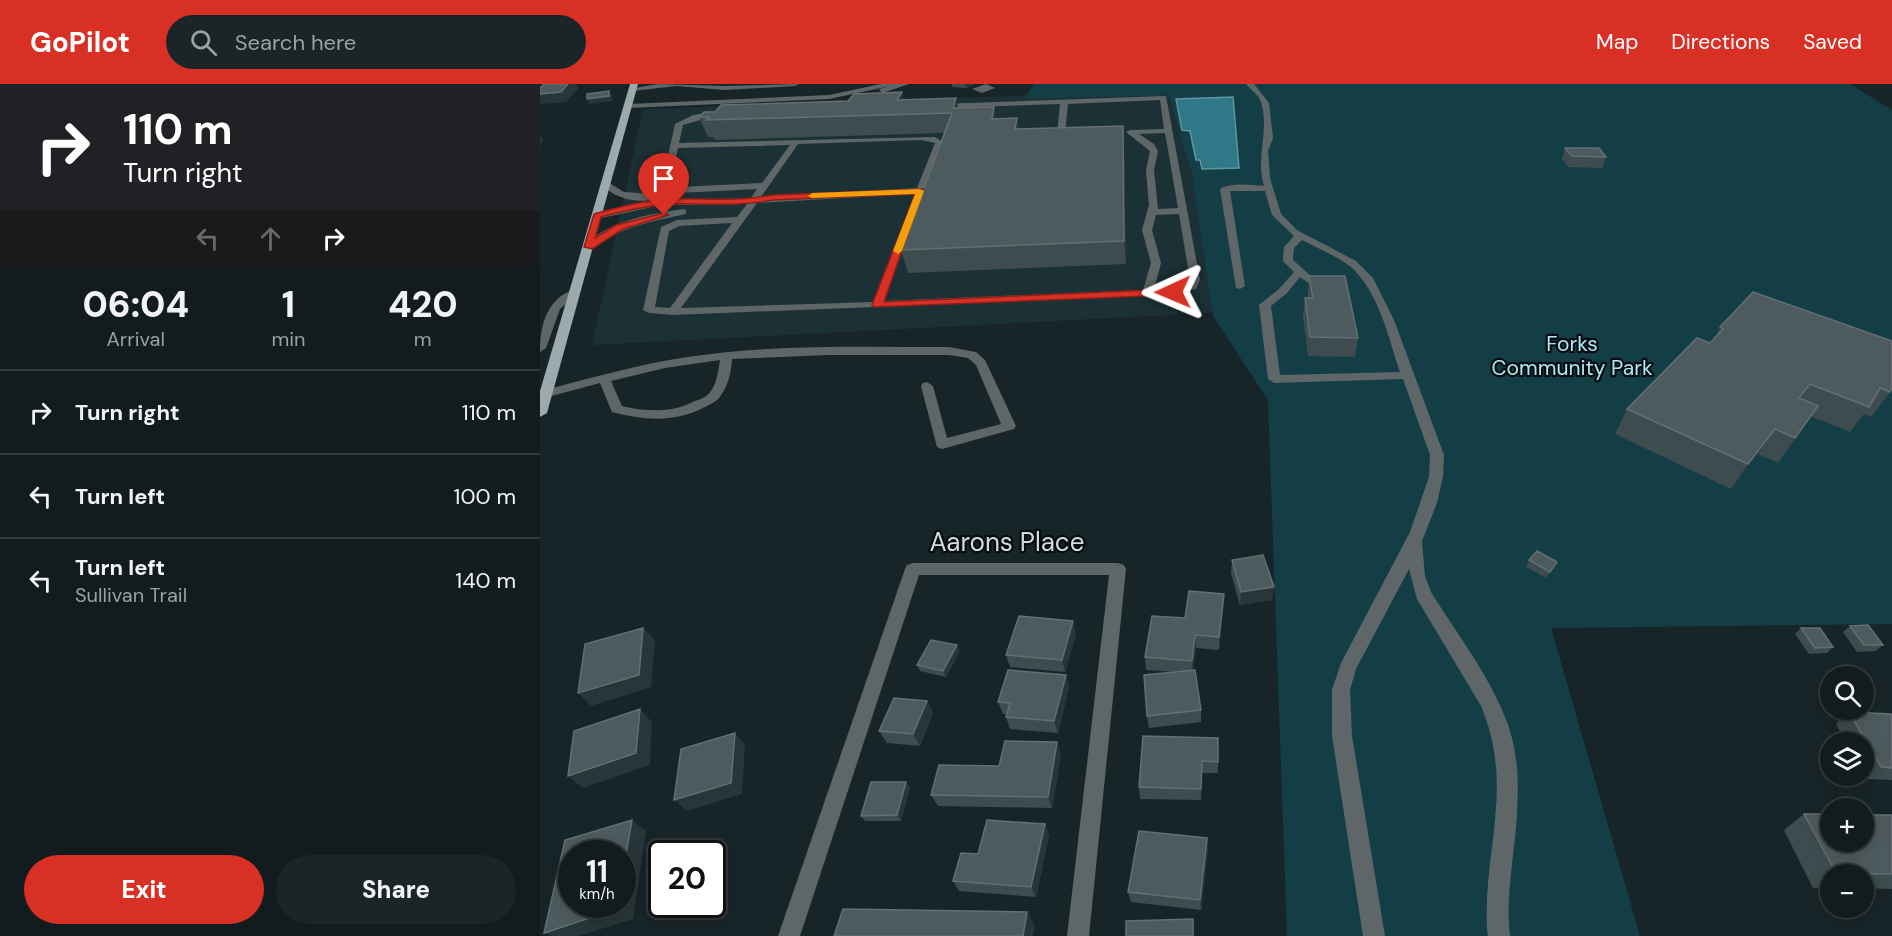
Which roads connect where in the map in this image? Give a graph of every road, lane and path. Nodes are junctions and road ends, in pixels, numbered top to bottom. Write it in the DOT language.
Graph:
graph roads {
  1 [pos="672,84"];
  2 [pos="795,84"];
  3 [pos="891,84"];
  4 [pos="904,84"];
  5 [pos="1250,84"];
  6 [pos="633,87"];
  7 [pos="824,99"];
  8 [pos="1064,102"];
  9 [pos="628,106"];
  10 [pos="930,106"];
  11 [pos="728,113"];
  12 [pos="724,123"];
  13 [pos="694,127"];
  14 [pos="1130,132"];
  15 [pos="1119,133"];
  16 [pos="1084,134"];
  17 [pos="1170,136"];
  18 [pos="711,137"];
  19 [pos="796,142"];
  20 [pos="1146,142"];
  21 [pos="703,145"];
  22 [pos="673,146"];
  23 [pos="606,184"];
  24 [pos="763,186"];
  25 [pos="1269,189"];
  26 [pos="918,196"];
  27 [pos="751,202"];
  28 [pos="1184,211"];
  29 [pos="1154,212"];
  30 [pos="597,216"];
  31 [pos="738,220"];
  32 [pos="1300,236"];
  33 [pos="588,247"];
  34 [pos="1300,271"];
  35 [pos="1240,286"];
  36 [pos="1317,286"];
  37 [pos="575,292"];
  38 [pos="1149,293"];
  39 [pos="877,305"];
  40 [pos="673,312"];
  41 [pos="540,348"];
  42 [pos="726,357"];
  43 [pos="1409,375"];
  44 [pos="604,379"];
  45 [pos="927,386"];
  46 [pos="544,394"];
  47 [pos="540,413"];
  48 [pos="1416,536"];
  49 [pos="789,936"];
  50 [pos="1078,936"];
  51 [pos="1374,936"];
  52 [pos="1498,936"];
  1 -- 2 [label="street"];
  1 -- 6 [label="street"];
  3 -- 7 [label="street"];
  4 -- 7 [label="street"];
  5 -- 25 [label="street"];
  6 -- 9 [label="main road"];
  7 -- 9 [label="street"];
  8 -- 10 [label="street"];
  8 -- 16 [label="street"];
  8 -- 17 [label="street"];
  9 -- 23 [label="main road"];
  11 -- 22 [label="street"];
  12 -- 13 [label="street"];
  14 -- 15 [label="street"];
  14 -- 17 [label="street"];
  14 -- 20 [label="street"];
  17 -- 20 [label="street"];
  17 -- 28 [label="street"];
  18 -- 21 [label="street"];
  19 -- 21 [label="street"];
  19 -- 24 [label="street"];
  19 -- 26 [label="street"];
  20 -- 29 [label="street"];
  21 -- 22 [label="street"];
  22 -- 24 [label="street"];
  23 -- 27 [label="street"];
  23 -- 30 [label="main road"];
  24 -- 27 [label="street"];
  25 -- 32 [label="street"];
  25 -- 35 [label="street"];
  26 -- 27 [label="street"];
  26 -- 39 [label="street"];
  27 -- 30 [label="street"];
  27 -- 31 [label="street"];
  27 -- 33 [label="street"];
  28 -- 29 [label="street"];
  28 -- 38 [label="street"];
  29 -- 38 [label="street"];
  30 -- 33 [label="main road"];
  31 -- 40 [label="street"];
  31 -- 40 [label="street"];
  32 -- 34 [label="street"];
  32 -- 43 [label="street"];
  33 -- 37 [label="main road"];
  34 -- 36 [label="street"];
  34 -- 43 [label="street"];
  37 -- 41 [label="street"];
  37 -- 46 [label="main road"];
  38 -- 39 [label="street"];
  39 -- 40 [label="street"];
  42 -- 44 [label="street"];
  42 -- 44 [label="street"];
  42 -- 45 [label="street"];
  43 -- 48 [label="street"];
  44 -- 46 [label="street"];
  46 -- 47 [label="main road"];
  48 -- 51 [label="street"];
  48 -- 52 [label="street"];
  49 -- 50 [label="street, Aarons Place"];
}
